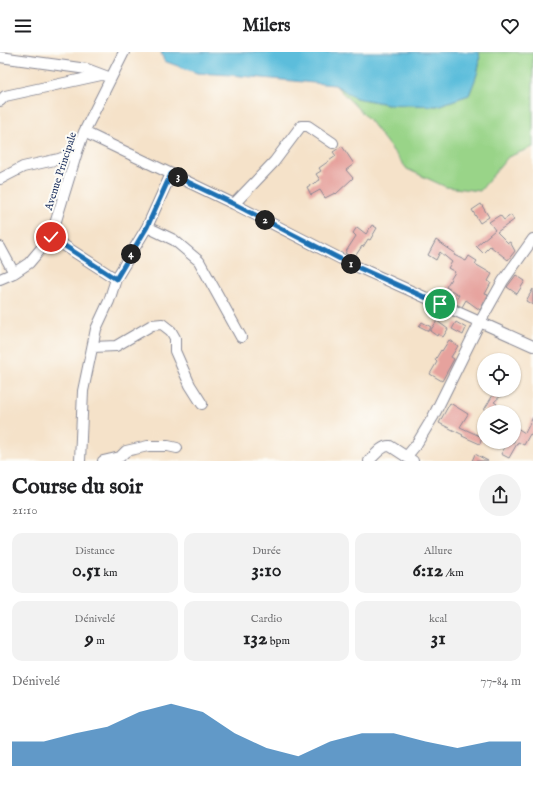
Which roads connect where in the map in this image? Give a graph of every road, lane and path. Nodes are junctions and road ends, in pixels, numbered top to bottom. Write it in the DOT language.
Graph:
graph roads {
  1 [pos="124,52"];
  2 [pos="0,57"];
  3 [pos="101,75"];
  4 [pos="111,78"];
  5 [pos="0,101"];
  6 [pos="84,132"];
  7 [pos="334,143"];
  8 [pos="77,152"];
  9 [pos="171,174"];
  10 [pos="0,179"];
  11 [pos="234,204"];
  12 [pos="147,227"];
  13 [pos="51,237"];
  14 [pos="533,239"];
  15 [pos="0,247"];
  16 [pos="14,273"];
  17 [pos="0,279"];
  18 [pos="116,279"];
  19 [pos="480,322"];
  20 [pos="241,337"];
  21 [pos="533,346"];
  22 [pos="93,347"];
  23 [pos="202,404"];
  24 [pos="177,448"];
  25 [pos="409,459"];
  26 [pos="80,461"];
  27 [pos="103,461"];
  28 [pos="369,461"];
  1 -- 4 [label="street, Avenue Principale"];
  2 -- 3 [label="street"];
  3 -- 4 [label="street"];
  3 -- 5 [label="street"];
  4 -- 6 [label="street, Avenue Principale"];
  6 -- 8 [label="street, Avenue Principale"];
  6 -- 9 [label="street"];
  7 -- 11 [label="street"];
  8 -- 10 [label="street"];
  8 -- 13 [label="street, Avenue Principale"];
  9 -- 11 [label="street"];
  9 -- 12 [label="street"];
  11 -- 19 [label="street"];
  12 -- 18 [label="street"];
  12 -- 20 [label="street"];
  13 -- 16 [label="street, Avenue Principale"];
  13 -- 18 [label="street"];
  14 -- 19 [label="street"];
  15 -- 16 [label="street"];
  16 -- 17 [label="street, Avenue Principale"];
  18 -- 22 [label="street"];
  19 -- 21 [label="street"];
  19 -- 25 [label="street"];
  22 -- 23 [label="street"];
  22 -- 26 [label="street"];
  24 -- 27 [label="street"];
  25 -- 28 [label="street"];
}
